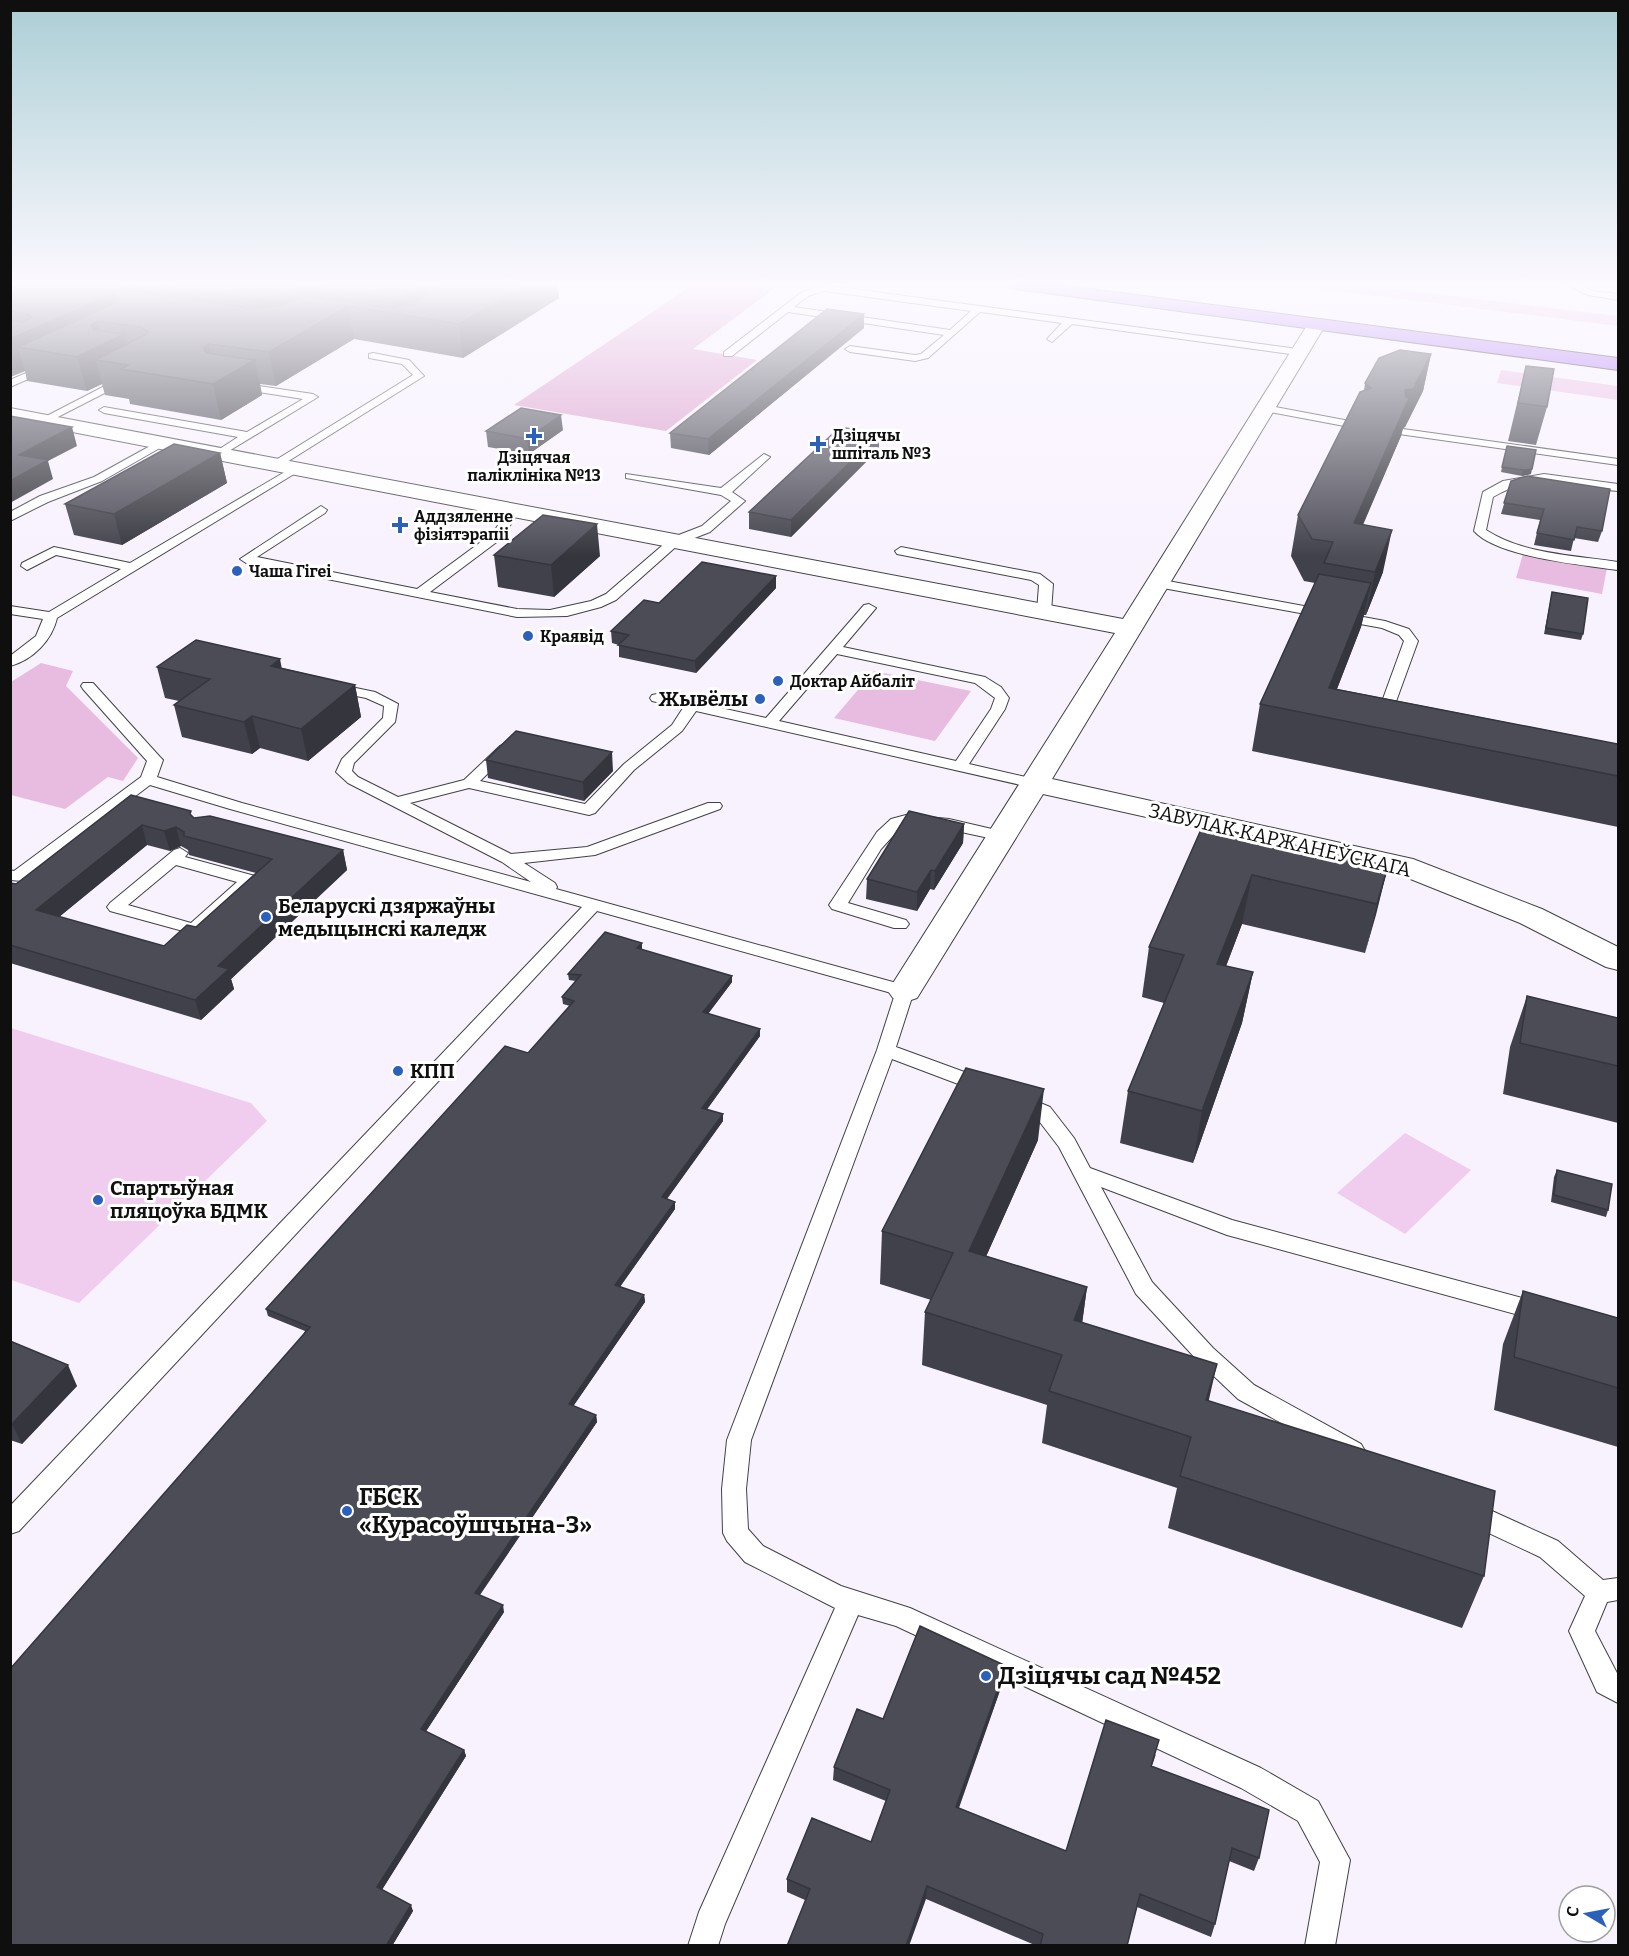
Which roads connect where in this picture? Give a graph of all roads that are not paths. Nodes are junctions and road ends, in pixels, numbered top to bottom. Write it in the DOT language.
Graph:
graph roads {
  1 [pos="29,375"];
  2 [pos="132,375"];
  3 [pos="418,375"];
  4 [pos="1284,375"];
  5 [pos="10,384"];
  6 [pos="230,384"];
  7 [pos="1264,408"];
  8 [pos="104,410"];
  9 [pos="10,414"];
  10 [pos="44,420"];
  11 [pos="1355,425"];
  12 [pos="1403,432"];
  13 [pos="249,436"];
  14 [pos="161,443"];
  15 [pos="219,454"];
  16 [pos="764,457"];
  17 [pos="1618,462"];
  18 [pos="285,467"];
  19 [pos="630,476"];
  20 [pos="1618,488"];
  21 [pos="724,492"];
  22 [pos="321,510"];
  23 [pos="514,510"];
  24 [pos="10,517"];
  25 [pos="675,541"];
  26 [pos="901,551"];
  27 [pos="27,566"];
  28 [pos="1618,566"];
  29 [pos="132,567"];
  30 [pos="1157,583"];
  31 [pos="419,594"];
  32 [pos="869,608"];
  33 [pos="10,610"];
  34 [pos="1044,612"];
  35 [pos="51,616"];
  36 [pos="1129,628"];
  37 [pos="833,649"];
  38 [pos="10,662"];
  39 [pos="312,682"];
  40 [pos="88,686"];
  41 [pos="657,698"];
  42 [pos="693,706"];
  43 [pos="768,723"];
  44 [pos="1406,727"];
  45 [pos="524,744"];
  46 [pos="959,766"];
  47 [pos="148,779"];
  48 [pos="469,783"];
  49 [pos="1034,783"];
  50 [pos="395,802"];
  51 [pos="236,806"];
  52 [pos="714,806"];
  53 [pos="221,819"];
  54 [pos="1003,836"];
  55 [pos="177,856"];
  56 [pos="508,859"];
  57 [pos="10,875"];
  58 [pos="563,896"];
  59 [pos="594,905"];
  60 [pos="900,924"];
  61 [pos="1618,960"];
  62 [pos="905,991"];
  63 [pos="886,1050"];
  64 [pos="1081,1172"];
  65 [pos="1564,1319"];
  66 [pos="1367,1459"];
  67 [pos="1448,1502"];
  68 [pos="10,1523"];
  69 [pos="1609,1591"];
  70 [pos="851,1602"];
  71 [pos="1618,1690"];
  72 [pos="703,1946"];
  73 [pos="1320,1946"];
  1 -- 5 [label="lane"];
  2 -- 10 [label="lane"];
  3 -- 18 [label="lane"];
  4 -- 7 [label="street"];
  6 -- 13 [label="lane"];
  7 -- 11 [label="lane"];
  7 -- 30 [label="street"];
  8 -- 13 [label="lane"];
  9 -- 10 [label="street"];
  10 -- 14 [label="street"];
  12 -- 17 [label="lane"];
  13 -- 15 [label="lane"];
  14 -- 15 [label="street"];
  14 -- 24 [label="lane"];
  15 -- 18 [label="street"];
  16 -- 21 [label="lane"];
  18 -- 23 [label="street"];
  18 -- 29 [label="lane"];
  19 -- 21 [label="lane"];
  20 -- 28 [label="lane"];
  21 -- 25 [label="lane"];
  22 -- 31 [label="lane"];
  23 -- 25 [label="street"];
  23 -- 31 [label="lane"];
  25 -- 31 [label="lane"];
  25 -- 34 [label="street"];
  26 -- 34 [label="lane"];
  27 -- 29 [label="lane"];
  29 -- 35 [label="lane"];
  30 -- 36 [label="street"];
  30 -- 44 [label="lane"];
  32 -- 37 [label="lane"];
  33 -- 35 [label="lane"];
  34 -- 36 [label="street"];
  35 -- 38 [label="lane"];
  36 -- 49 [label="street"];
  37 -- 43 [label="lane"];
  37 -- 46 [label="lane"];
  39 -- 50 [label="lane"];
  40 -- 47 [label="lane"];
  41 -- 42 [label="lane"];
  42 -- 43 [label="lane"];
  42 -- 48 [label="lane"];
  43 -- 46 [label="lane"];
  45 -- 48 [label="lane"];
  46 -- 49 [label="lane"];
  47 -- 51 [label="lane"];
  47 -- 57 [label="lane"];
  48 -- 50 [label="lane"];
  49 -- 54 [label="street"];
  49 -- 61 [label="street, ЗАВУЛАК КАРЖАНЕЎСКАГА"];
  50 -- 56 [label="lane"];
  51 -- 53 [label="lane"];
  51 -- 58 [label="lane"];
  52 -- 56 [label="lane"];
  54 -- 60 [label="lane"];
  54 -- 62 [label="street"];
  55 -- 55 [label="lane"];
  56 -- 58 [label="lane"];
  58 -- 59 [label="lane"];
  59 -- 62 [label="lane"];
  59 -- 68 [label="lane"];
  62 -- 63 [label="lane"];
  63 -- 64 [label="lane"];
  63 -- 70 [label="lane"];
  64 -- 65 [label="lane"];
  64 -- 66 [label="lane"];
  67 -- 69 [label="lane"];
  69 -- 71 [label="lane"];
  70 -- 72 [label="lane"];
  70 -- 73 [label="lane"];
}
